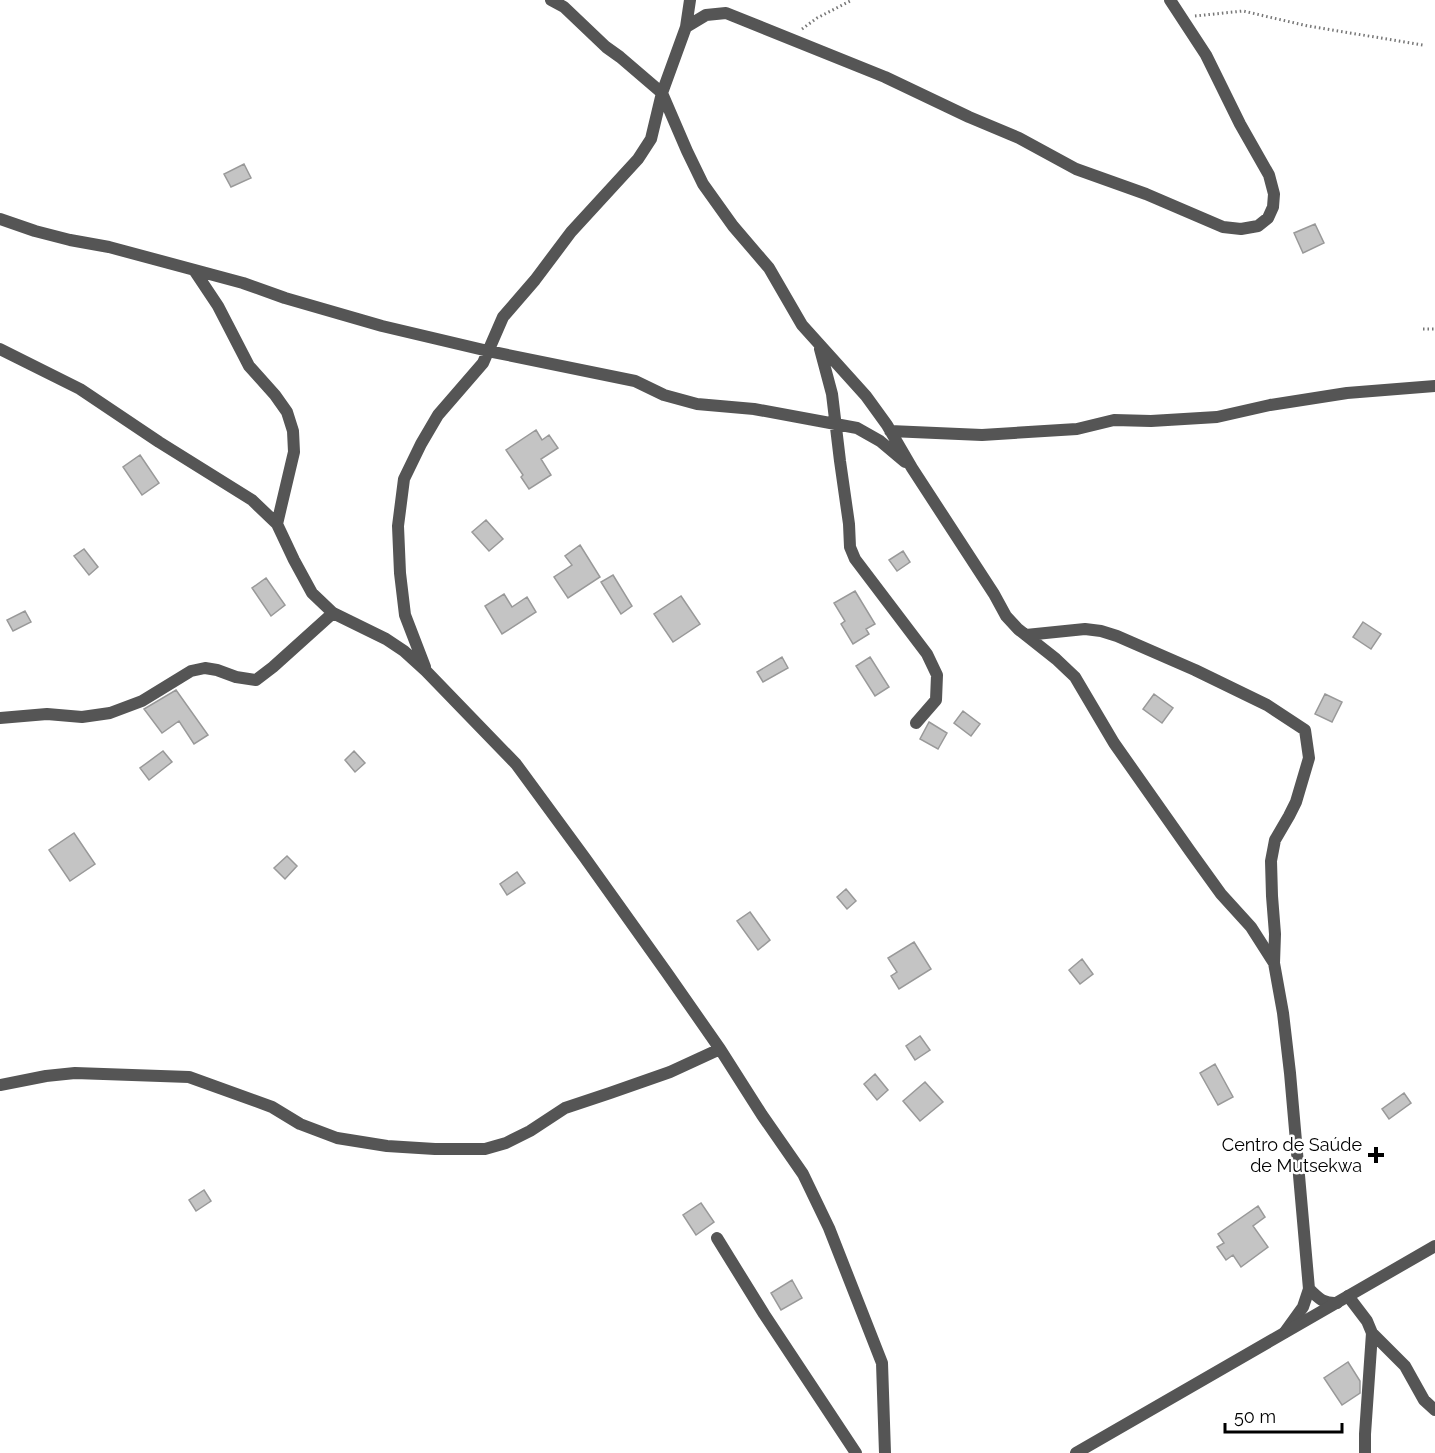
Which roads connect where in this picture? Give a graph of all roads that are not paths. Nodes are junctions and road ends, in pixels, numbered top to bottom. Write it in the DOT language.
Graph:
graph roads {
  1 [pos="551,0"];
  2 [pos="690,0"];
  3 [pos="1170,0"];
  4 [pos="686,27"];
  5 [pos="662,93"];
  6 [pos="0,219"];
  7 [pos="194,270"];
  8 [pos="819,345"];
  9 [pos="0,349"];
  10 [pos="488,351"];
  11 [pos="1435,386"];
  12 [pos="836,424"];
  13 [pos="890,431"];
  14 [pos="912,468"];
  15 [pos="277,524"];
  16 [pos="333,613"];
  17 [pos="1026,635"];
  18 [pos="426,671"];
  19 [pos="0,718"];
  20 [pos="916,723"];
  21 [pos="1274,963"];
  22 [pos="720,1048"];
  23 [pos="0,1085"];
  24 [pos="717,1238"];
  25 [pos="1435,1246"];
  26 [pos="1309,1289"];
  27 [pos="1343,1299"];
  28 [pos="1285,1332"];
  29 [pos="1372,1333"];
  30 [pos="1435,1410"];
  31 [pos="856,1453"];
  32 [pos="885,1453"];
  33 [pos="1076,1453"];
  34 [pos="1365,1453"];
  1 -- 5 [label="street"];
  2 -- 4 [label="street"];
  3 -- 4 [label="street"];
  4 -- 5 [label="street"];
  5 -- 8 [label="street"];
  5 -- 10 [label="street"];
  6 -- 7 [label="street"];
  7 -- 10 [label="street"];
  7 -- 15 [label="street"];
  8 -- 12 [label="street"];
  8 -- 13 [label="street"];
  9 -- 15 [label="street"];
  10 -- 12 [label="street"];
  10 -- 18 [label="street"];
  11 -- 13 [label="street"];
  12 -- 14 [label="street"];
  12 -- 20 [label="street"];
  13 -- 14 [label="street"];
  14 -- 17 [label="street"];
  15 -- 16 [label="street"];
  16 -- 18 [label="street"];
  16 -- 19 [label="street"];
  17 -- 21 [label="street"];
  17 -- 21 [label="street"];
  18 -- 22 [label="street"];
  21 -- 26 [label="street"];
  22 -- 23 [label="street"];
  22 -- 32 [label="street"];
  24 -- 31 [label="street"];
  25 -- 27 [label="street"];
  26 -- 27 [label="street"];
  26 -- 28 [label="street"];
  27 -- 28 [label="street"];
  27 -- 29 [label="street"];
  28 -- 33 [label="street"];
  29 -- 30 [label="street"];
  29 -- 34 [label="street"];
}
